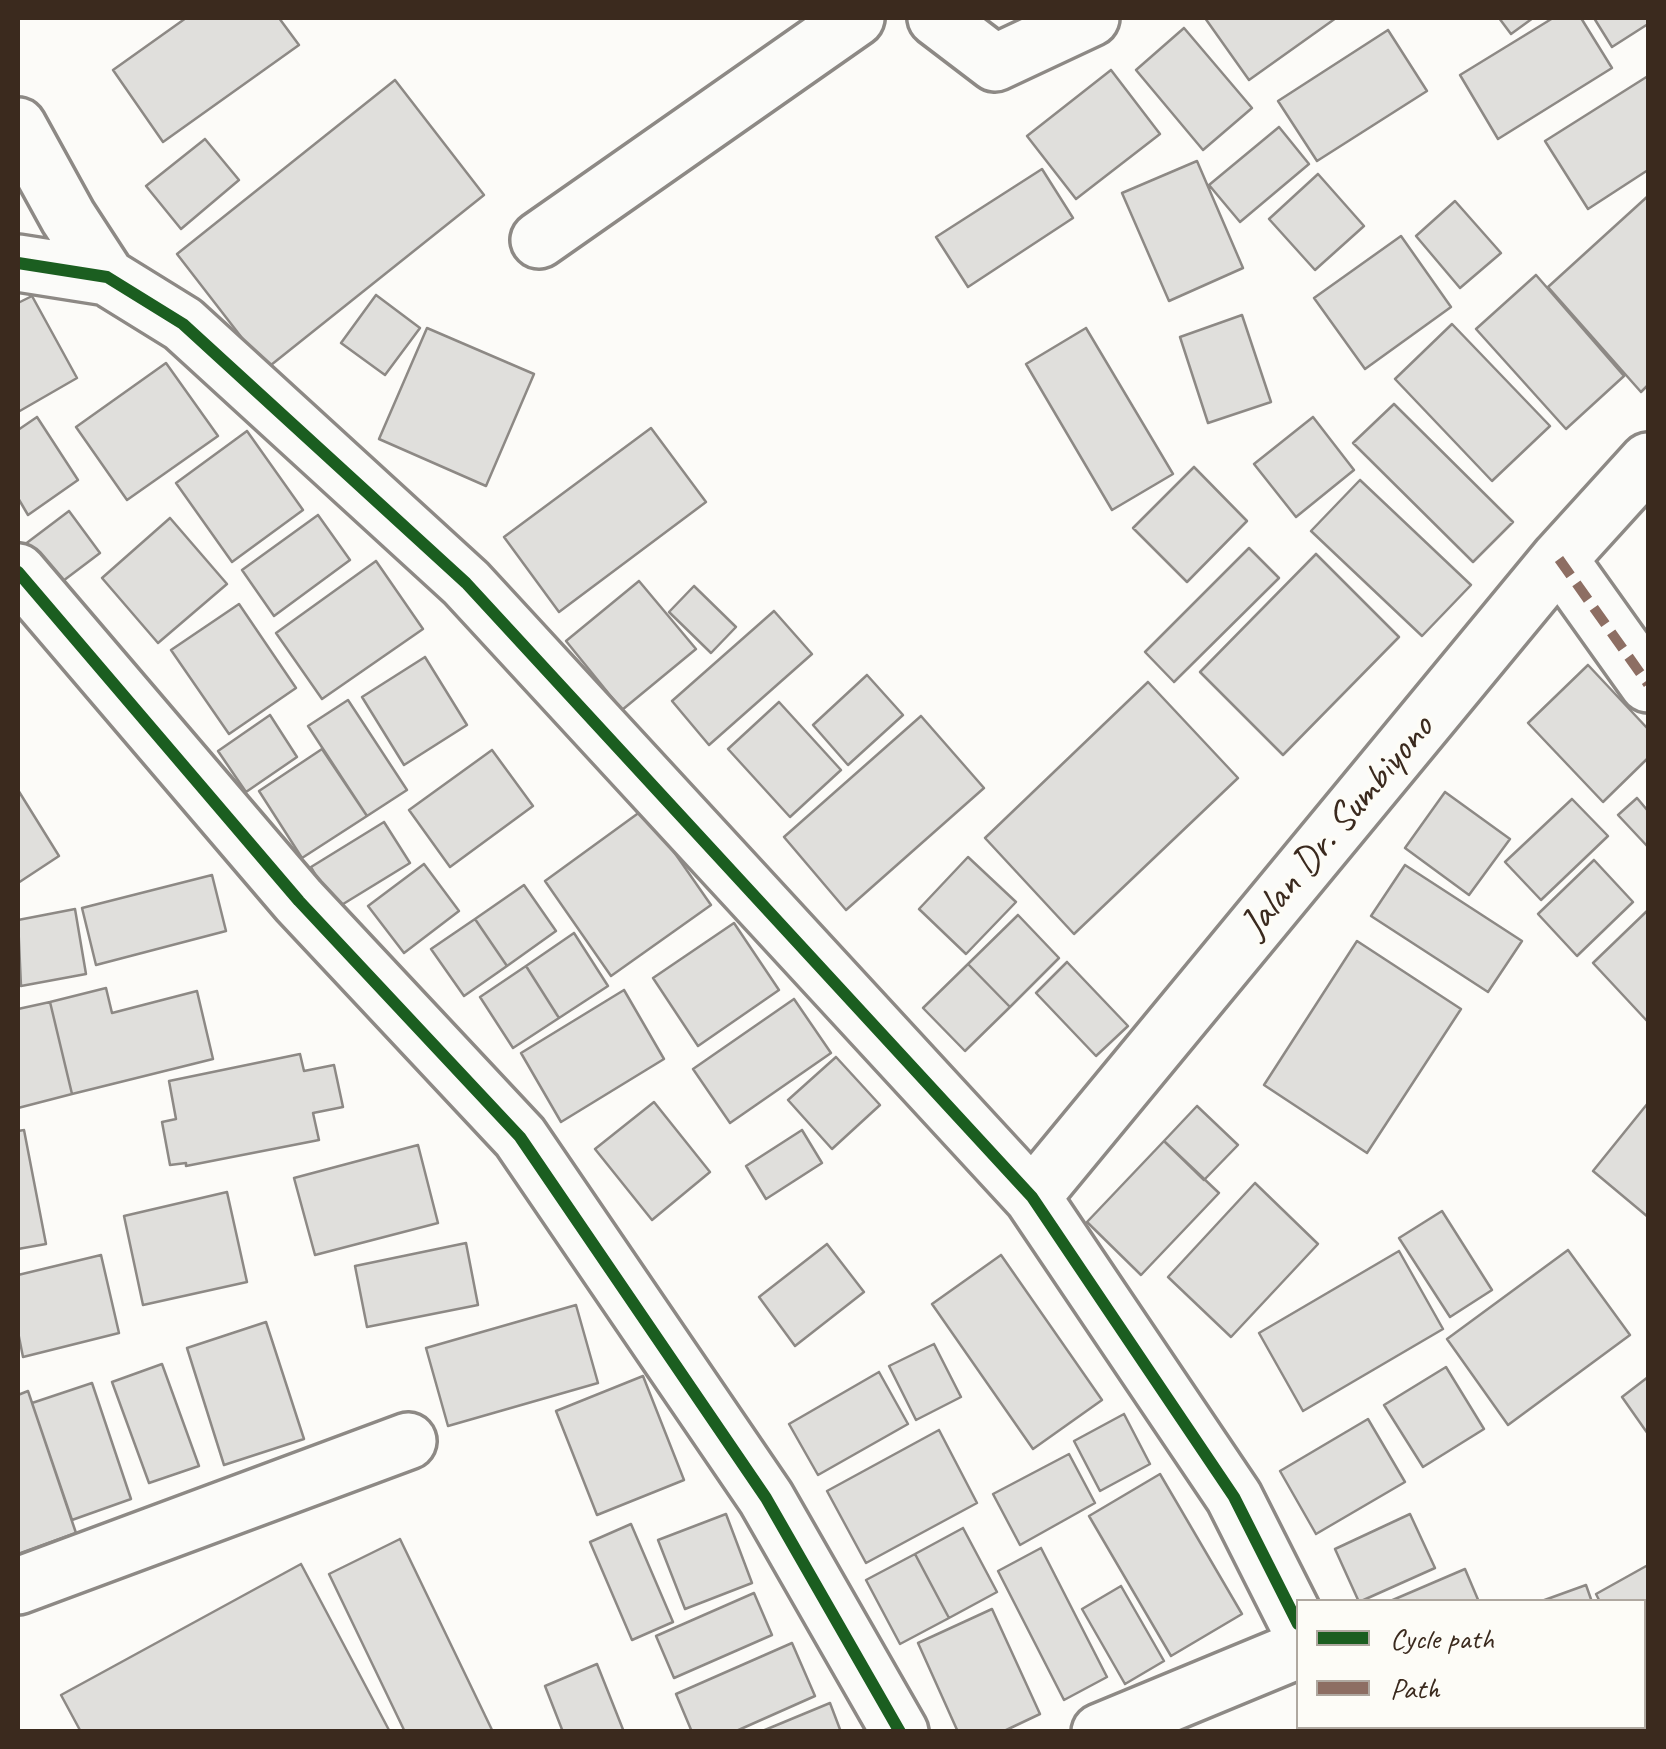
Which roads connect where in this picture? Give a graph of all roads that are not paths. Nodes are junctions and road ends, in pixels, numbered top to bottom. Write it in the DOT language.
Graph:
graph roads {
  1 [pos="856,18"];
  2 [pos="936,18"];
  3 [pos="1091,18"];
  4 [pos="18,126"];
  5 [pos="539,240"];
  6 [pos="18,262"];
  7 [pos="107,277"];
  8 [pos="1648,461"];
  9 [pos="1560,560"];
  10 [pos="18,572"];
  11 [pos="1648,684"];
  12 [pos="1032,1198"];
  13 [pos="408,1440"];
  14 [pos="18,1586"];
  15 [pos="1296,1620"];
  16 [pos="1296,1651"];
  17 [pos="900,1732"];
  18 [pos="1100,1732"];
  1 -- 5 [label="street"];
  2 -- 3 [label="street"];
  4 -- 7 [label="street"];
  6 -- 7 [label="street"];
  7 -- 12 [label="street"];
  8 -- 9 [label="street, Jalan Dr. Sumbiyono"];
  9 -- 11 [label="street"];
  9 -- 12 [label="street, Jalan Dr. Sumbiyono"];
  10 -- 17 [label="street"];
  12 -- 15 [label="street"];
  13 -- 14 [label="street"];
  16 -- 18 [label="street"];
}
